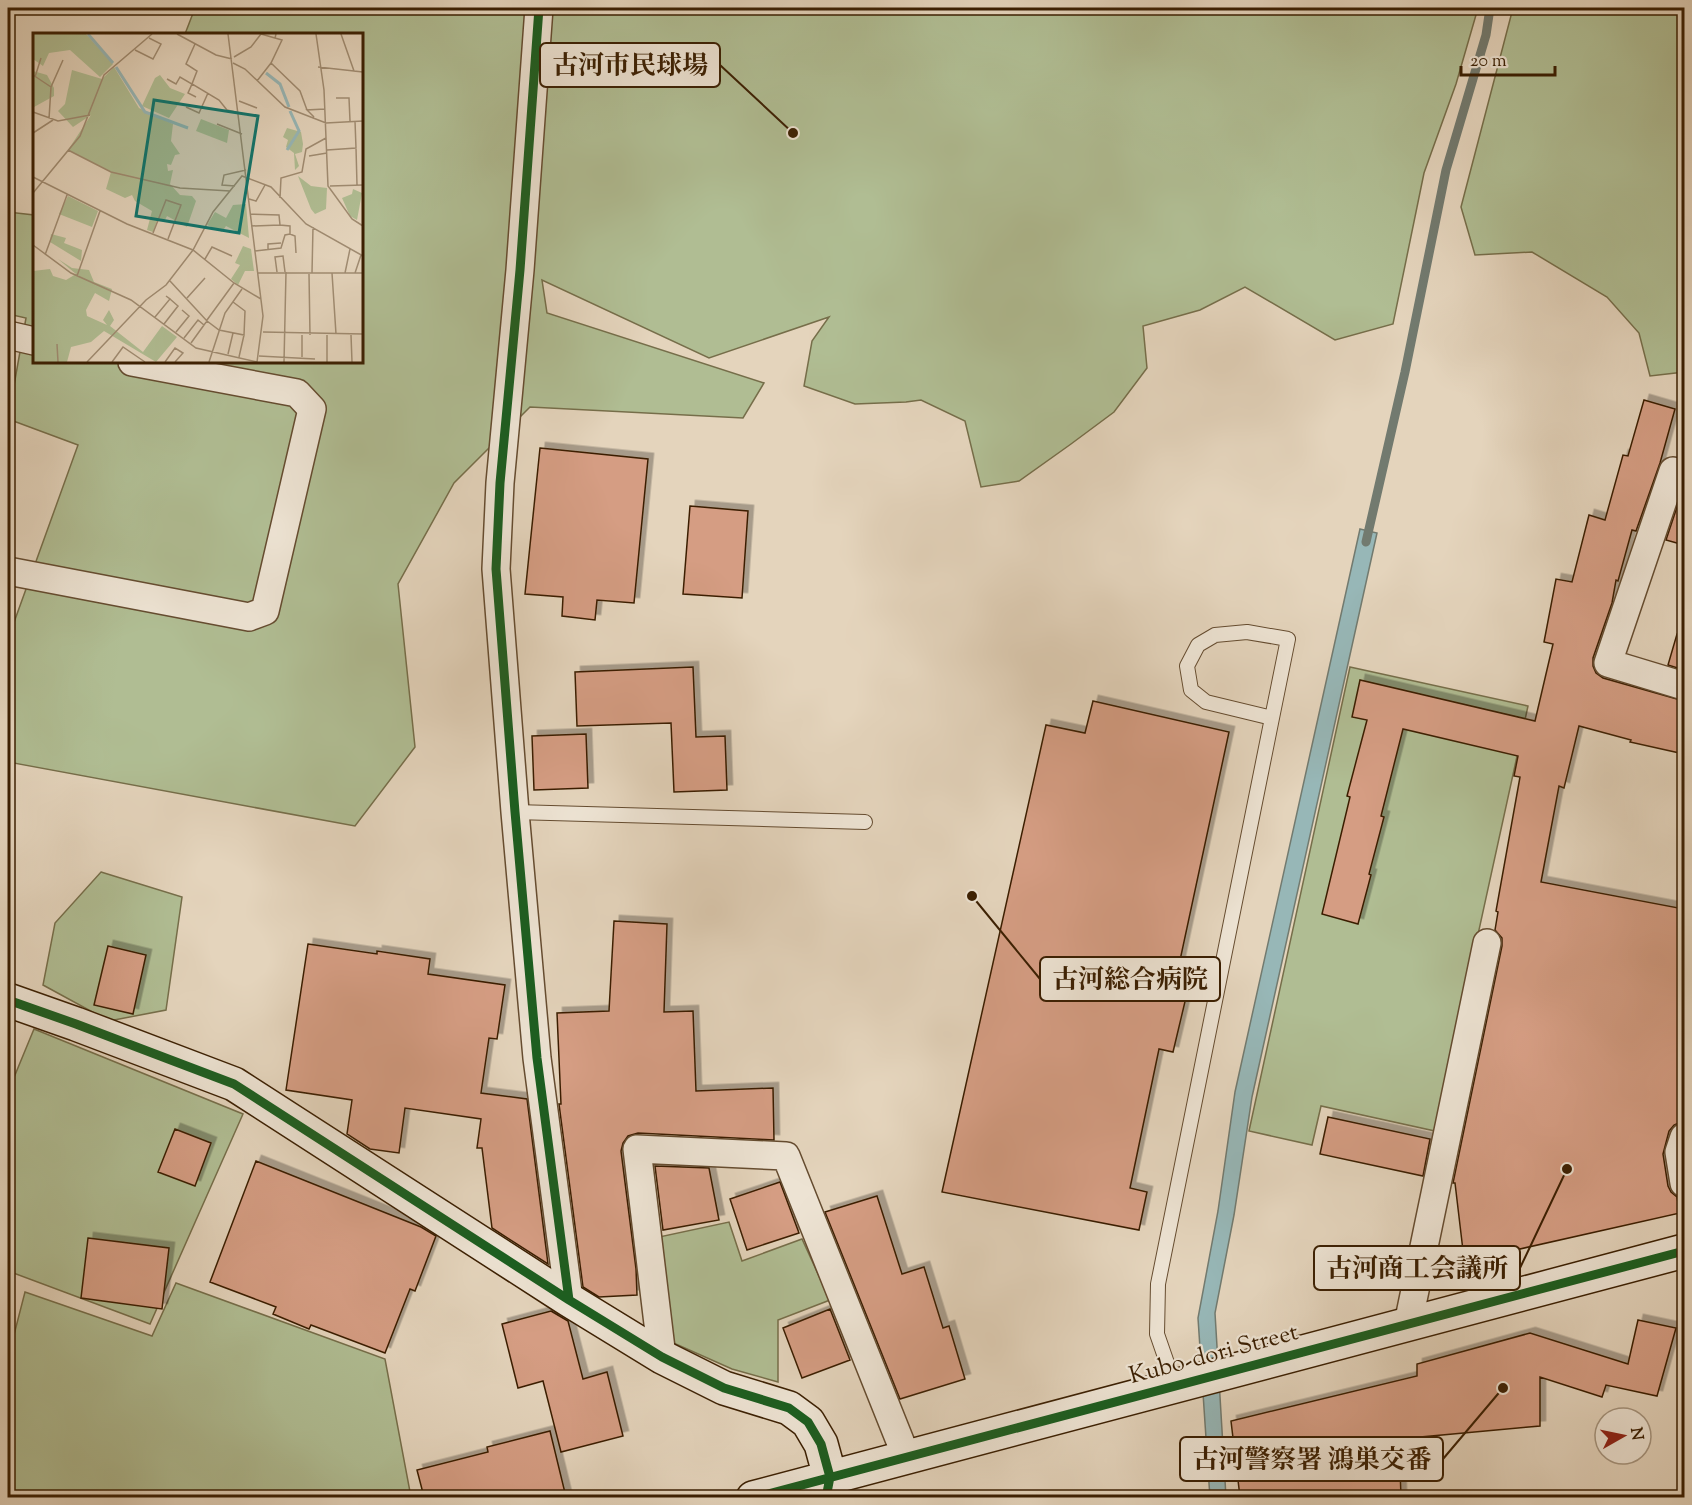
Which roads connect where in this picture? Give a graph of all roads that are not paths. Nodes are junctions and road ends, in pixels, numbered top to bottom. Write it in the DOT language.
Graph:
graph roads {
  1 [pos="539,8"];
  2 [pos="8,335"];
  3 [pos="33,341"];
  4 [pos="137,363"];
  5 [pos="1673,471"];
  6 [pos="8,571"];
  7 [pos="1684,686"];
  8 [pos="1272,718"];
  9 [pos="515,812"];
  10 [pos="865,822"];
  11 [pos="1487,943"];
  12 [pos="8,1000"];
  13 [pos="1684,1137"];
  14 [pos="1684,1183"];
  15 [pos="1684,1251"];
  16 [pos="569,1300"];
  17 [pos="1408,1324"];
  18 [pos="662,1358"];
  19 [pos="1175,1386"];
  20 [pos="906,1456"];
  21 [pos="828,1487"];
  22 [pos="753,1497"];
  1 -- 9 [label="street"];
  2 -- 3 [label="street"];
  4 -- 6 [label="street"];
  5 -- 7 [label="street"];
  8 -- 8 [label="lane"];
  8 -- 19 [label="lane"];
  9 -- 10 [label="lane"];
  9 -- 16 [label="street"];
  11 -- 17 [label="street"];
  12 -- 16 [label="street"];
  13 -- 14 [label="street"];
  15 -- 17 [label="street, Kubo-dori Street"];
  16 -- 18 [label="street"];
  17 -- 19 [label="street, Kubo-dori Street"];
  18 -- 20 [label="street"];
  18 -- 21 [label="street"];
  19 -- 20 [label="street, Kubo-dori Street"];
  20 -- 21 [label="street, Kubo-dori Street"];
  21 -- 22 [label="street, Kubo-dori Street"];
}
